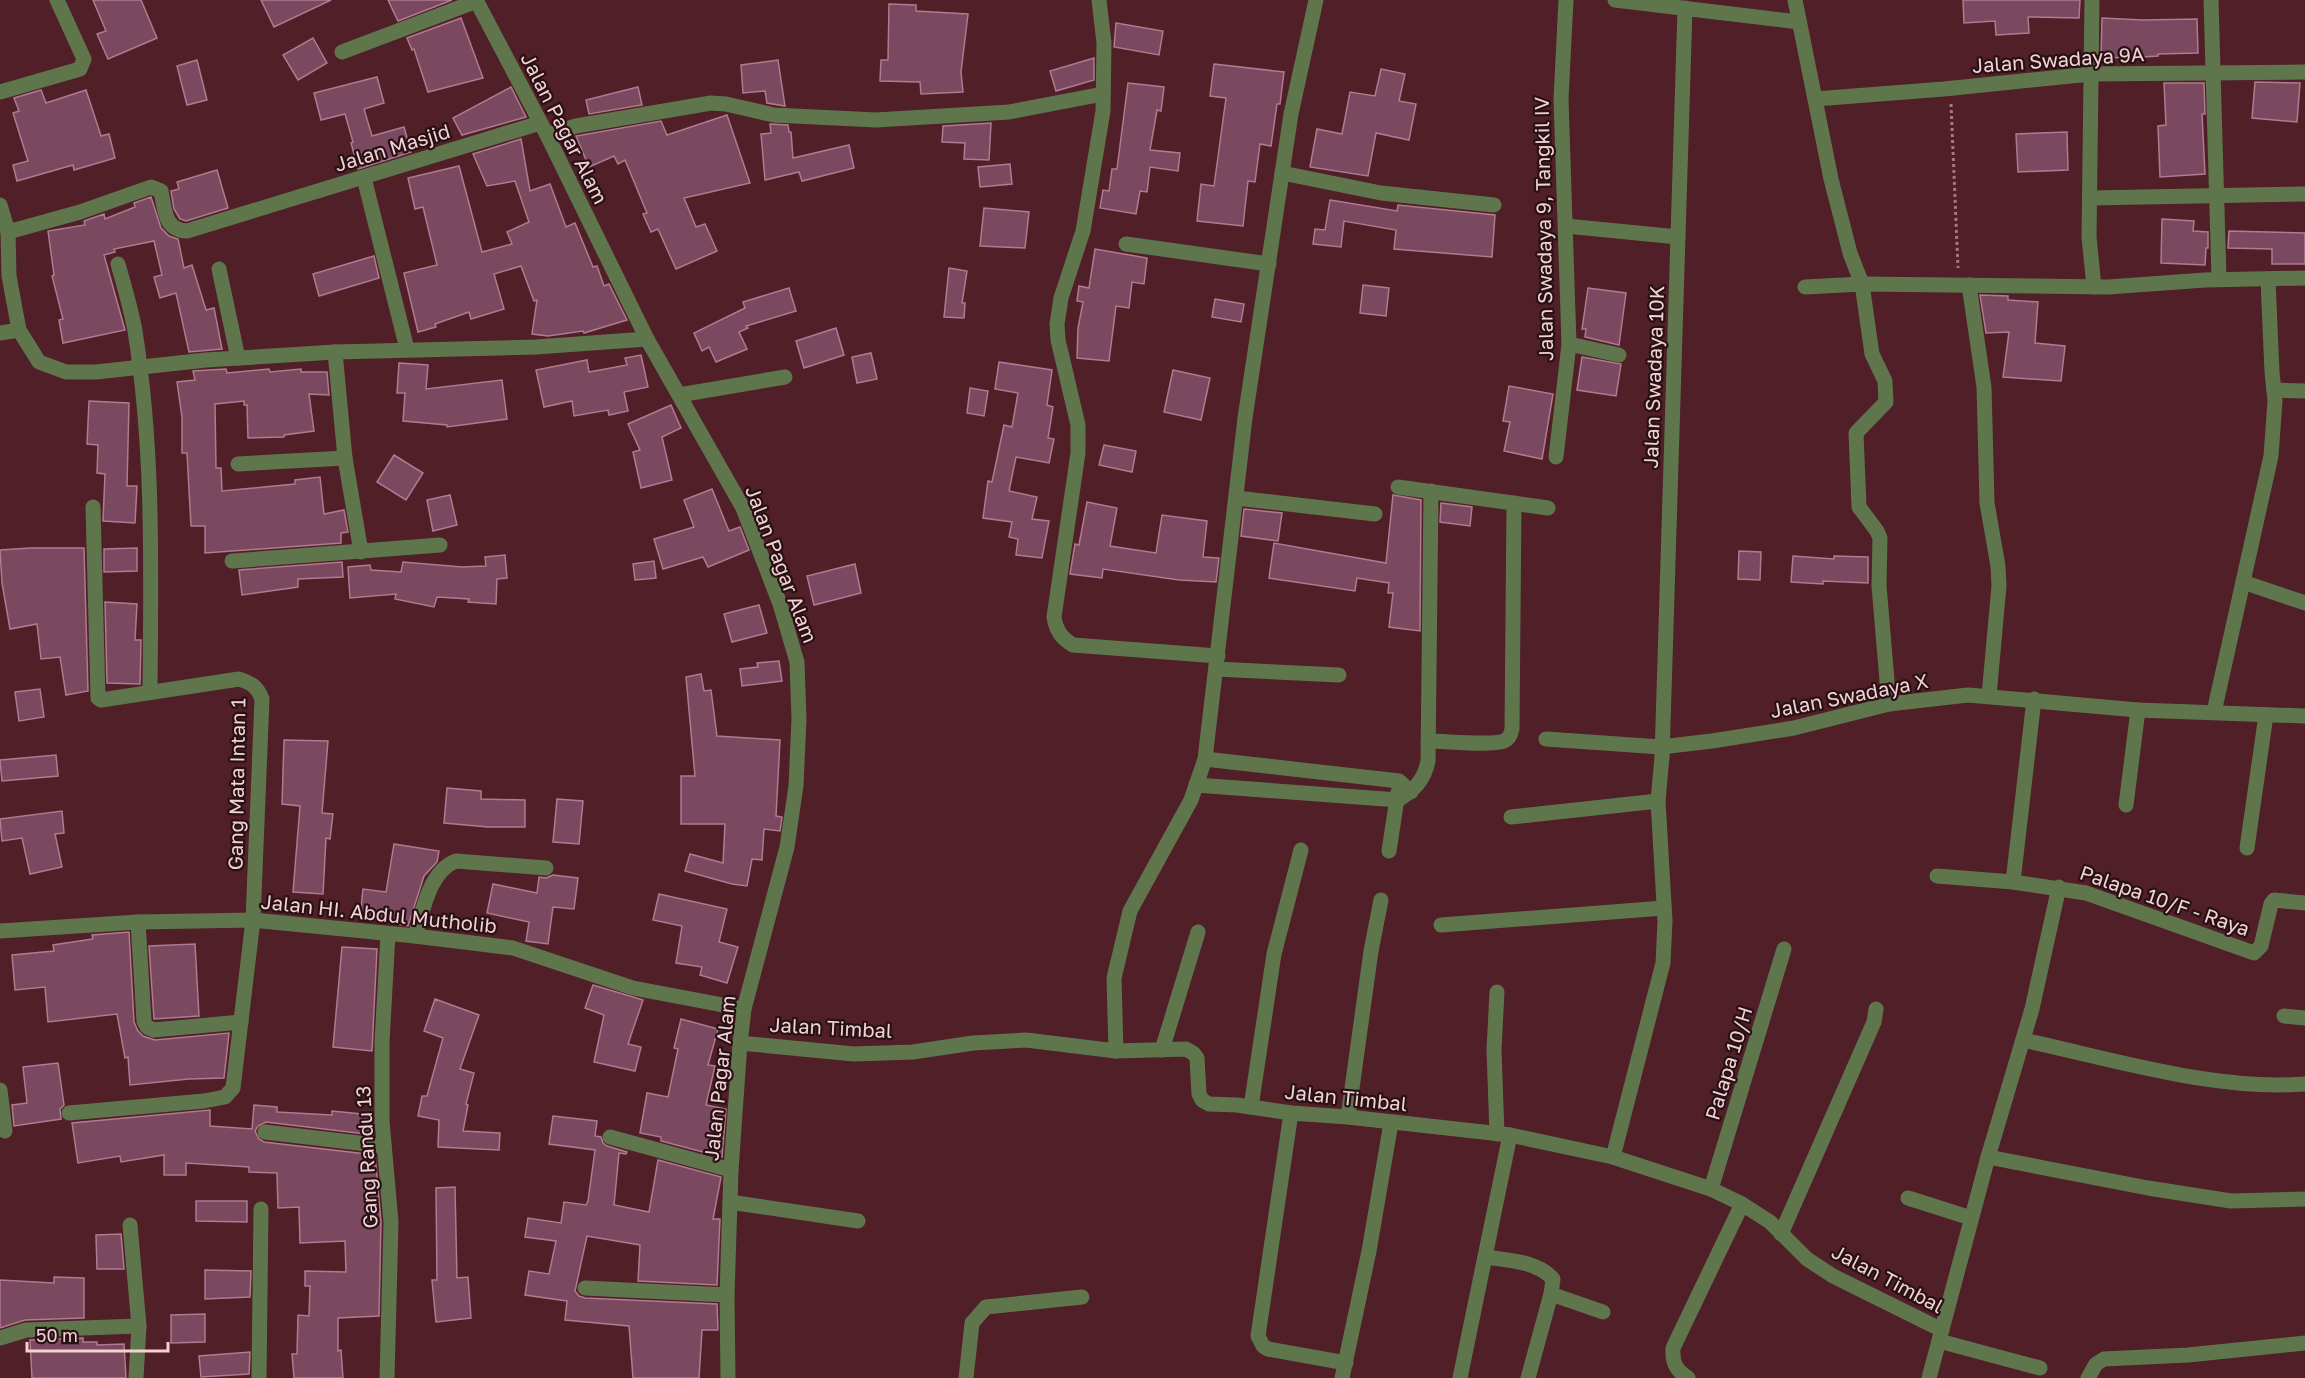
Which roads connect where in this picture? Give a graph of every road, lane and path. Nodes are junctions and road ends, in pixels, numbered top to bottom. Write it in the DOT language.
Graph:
graph roads {
  1 [pos="57,0"];
  2 [pos="1099,0"];
  3 [pos="1316,0"];
  4 [pos="1566,0"];
  5 [pos="1615,0"];
  6 [pos="1795,0"];
  7 [pos="2092,0"];
  8 [pos="2211,0"];
  9 [pos="476,1"];
  10 [pos="1718,6"];
  11 [pos="1685,8"];
  12 [pos="1799,22"];
  13 [pos="342,52"];
  14 [pos="2305,72"];
  15 [pos="2212,73"];
  16 [pos="2091,74"];
  17 [pos="1950,88"];
  18 [pos="0,92"];
  19 [pos="1103,94"];
  20 [pos="1815,99"];
  21 [pos="543,129"];
  22 [pos="1282,173"];
  23 [pos="364,178"];
  24 [pos="2305,194"];
  25 [pos="2218,195"];
  26 [pos="2090,198"];
  27 [pos="0,205"];
  28 [pos="1494,205"];
  29 [pos="1566,226"];
  30 [pos="8,232"];
  31 [pos="1678,237"];
  32 [pos="1126,244"];
  33 [pos="118,264"];
  34 [pos="1269,264"];
  35 [pos="219,269"];
  36 [pos="2305,278"];
  37 [pos="2219,279"];
  38 [pos="2268,279"];
  39 [pos="1862,284"];
  40 [pos="1964,285"];
  41 [pos="1805,286"];
  42 [pos="2094,287"];
  43 [pos="19,330"];
  44 [pos="0,333"];
  45 [pos="647,339"];
  46 [pos="1569,344"];
  47 [pos="407,349"];
  48 [pos="335,352"];
  49 [pos="1619,355"];
  50 [pos="238,358"];
  51 [pos="140,366"];
  52 [pos="784,377"];
  53 [pos="2274,390"];
  54 [pos="2305,391"];
  55 [pos="679,395"];
  56 [pos="1556,457"];
  57 [pos="345,458"];
  58 [pos="238,464"];
  59 [pos="1398,487"];
  60 [pos="1431,491"];
  61 [pos="1236,498"];
  62 [pos="1514,503"];
  63 [pos="93,507"];
  64 [pos="1548,508"];
  65 [pos="1375,514"];
  66 [pos="440,545"];
  67 [pos="361,552"];
  68 [pos="232,561"];
  69 [pos="2243,582"];
  70 [pos="2305,603"];
  71 [pos="1217,662"];
  72 [pos="1338,675"];
  73 [pos="150,692"];
  74 [pos="1989,696"];
  75 [pos="2034,699"];
  76 [pos="1889,704"];
  77 [pos="2138,710"];
  78 [pos="2214,712"];
  79 [pos="2266,715"];
  80 [pos="2305,717"];
  81 [pos="1546,739"];
  82 [pos="1428,741"];
  83 [pos="1661,747"];
  84 [pos="1205,759"];
  85 [pos="1196,785"];
  86 [pos="1404,796"];
  87 [pos="1658,801"];
  88 [pos="2126,805"];
  89 [pos="1511,817"];
  90 [pos="2247,848"];
  91 [pos="1301,850"];
  92 [pos="1389,851"];
  93 [pos="546,868"];
  94 [pos="1937,876"];
  95 [pos="2013,882"];
  96 [pos="2059,887"];
  97 [pos="1381,900"];
  98 [pos="2305,903"];
  99 [pos="1664,908"];
  100 [pos="253,920"];
  101 [pos="138,922"];
  102 [pos="1441,925"];
  103 [pos="1,927"];
  104 [pos="1198,932"];
  105 [pos="388,934"];
  106 [pos="415,936"];
  107 [pos="1784,949"];
  108 [pos="1497,992"];
  109 [pos="744,1009"];
  110 [pos="1876,1009"];
  111 [pos="2284,1016"];
  112 [pos="2305,1018"];
  113 [pos="241,1022"];
  114 [pos="2023,1040"];
  115 [pos="740,1043"];
  116 [pos="1162,1050"];
  117 [pos="1116,1051"];
  118 [pos="2305,1084"];
  119 [pos="0,1090"];
  120 [pos="1251,1107"];
  121 [pos="69,1113"];
  122 [pos="1291,1113"];
  123 [pos="1348,1117"];
  124 [pos="1391,1123"];
  125 [pos="5,1131"];
  126 [pos="265,1132"];
  127 [pos="1504,1135"];
  128 [pos="610,1137"];
  129 [pos="384,1146"];
  130 [pos="1613,1157"];
  131 [pos="1988,1157"];
  132 [pos="731,1170"];
  133 [pos="1711,1189"];
  134 [pos="1908,1198"];
  135 [pos="2305,1199"];
  136 [pos="730,1202"];
  137 [pos="1742,1204"];
  138 [pos="261,1209"];
  139 [pos="1971,1218"];
  140 [pos="858,1221"];
  141 [pos="130,1225"];
  142 [pos="1781,1234"];
  143 [pos="1485,1257"];
  144 [pos="585,1288"];
  145 [pos="727,1294"];
  146 [pos="1551,1294"];
  147 [pos="1082,1297"];
  148 [pos="1603,1312"];
  149 [pos="139,1326"];
  150 [pos="1940,1336"];
  151 [pos="0,1338"];
  152 [pos="2305,1343"];
  153 [pos="2040,1368"];
  154 [pos="1344,1371"];
  155 [pos="136,1378"];
  156 [pos="260,1378"];
  157 [pos="387,1378"];
  158 [pos="728,1378"];
  159 [pos="966,1378"];
  160 [pos="1460,1378"];
  161 [pos="1528,1378"];
  162 [pos="1688,1378"];
  163 [pos="1929,1378"];
  164 [pos="2088,1378"];
  1 -- 18 [label="street"];
  2 -- 19 [label="street"];
  3 -- 22 [label="street"];
  4 -- 29 [label="street, Jalan Swadaya 9, Tangkil IV"];
  5 -- 11 [label="street"];
  6 -- 12 [label="street"];
  7 -- 16 [label="street"];
  8 -- 15 [label="street"];
  9 -- 13 [label="street"];
  9 -- 21 [label="street, Jalan Pagar Alam"];
  10 -- 11 [label="street"];
  10 -- 12 [label="street"];
  11 -- 31 [label="street, Jalan Swadaya 10K"];
  12 -- 20 [label="street"];
  14 -- 15 [label="street, Jalan Swadaya 9A"];
  15 -- 16 [label="street, Jalan Swadaya 9A"];
  15 -- 25 [label="street"];
  16 -- 17 [label="street, Jalan Swadaya 9A"];
  16 -- 26 [label="street"];
  17 -- 20 [label="street, Jalan Swadaya 9A"];
  17 -- 40 [label="path"];
  19 -- 21 [label="street, Jalan Masjid"];
  19 -- 71 [label="street"];
  20 -- 39 [label="street"];
  21 -- 23 [label="street, Jalan Masjid"];
  21 -- 45 [label="street, Jalan Pagar Alam"];
  22 -- 28 [label="street"];
  22 -- 34 [label="street"];
  23 -- 30 [label="street, Jalan Masjid"];
  23 -- 47 [label="street"];
  24 -- 25 [label="street"];
  25 -- 26 [label="street"];
  25 -- 37 [label="street"];
  26 -- 42 [label="street"];
  27 -- 30 [label="street"];
  29 -- 31 [label="street"];
  29 -- 46 [label="street, Jalan Swadaya 9, Tangkil IV"];
  30 -- 43 [label="street"];
  31 -- 83 [label="street, Jalan Swadaya 10K"];
  32 -- 34 [label="street"];
  33 -- 51 [label="street"];
  34 -- 61 [label="street"];
  35 -- 50 [label="street"];
  36 -- 38 [label="street"];
  37 -- 38 [label="street"];
  37 -- 42 [label="street"];
  38 -- 53 [label="street"];
  39 -- 40 [label="street"];
  39 -- 41 [label="street"];
  39 -- 76 [label="street"];
  40 -- 42 [label="street"];
  40 -- 74 [label="street"];
  43 -- 44 [label="street"];
  43 -- 51 [label="street"];
  45 -- 47 [label="street"];
  45 -- 55 [label="street, Jalan Pagar Alam"];
  46 -- 49 [label="street"];
  46 -- 56 [label="street, Jalan Swadaya 9, Tangkil IV"];
  47 -- 48 [label="street"];
  48 -- 50 [label="street"];
  48 -- 57 [label="street"];
  50 -- 51 [label="street"];
  51 -- 73 [label="street"];
  52 -- 55 [label="street"];
  53 -- 54 [label="street"];
  53 -- 69 [label="street"];
  55 -- 109 [label="street, Jalan Pagar Alam"];
  57 -- 58 [label="street"];
  57 -- 67 [label="street"];
  59 -- 60 [label="street"];
  60 -- 62 [label="street"];
  60 -- 82 [label="street"];
  61 -- 65 [label="street"];
  61 -- 71 [label="street"];
  62 -- 64 [label="street"];
  62 -- 82 [label="street"];
  63 -- 73 [label="street"];
  66 -- 67 [label="street"];
  67 -- 68 [label="street"];
  69 -- 70 [label="street"];
  69 -- 78 [label="street"];
  71 -- 72 [label="street"];
  71 -- 84 [label="street"];
  73 -- 100 [label="street, Gang Mata Intan 1"];
  74 -- 75 [label="street, Jalan Swadaya X"];
  74 -- 76 [label="street, Jalan Swadaya X"];
  75 -- 77 [label="street, Jalan Swadaya X"];
  75 -- 95 [label="street"];
  76 -- 83 [label="street, Jalan Swadaya X"];
  77 -- 78 [label="street, Jalan Swadaya X"];
  77 -- 88 [label="street"];
  78 -- 79 [label="street, Jalan Swadaya X"];
  79 -- 80 [label="street, Jalan Swadaya X"];
  79 -- 90 [label="street"];
  81 -- 83 [label="street, Jalan Swadaya X"];
  82 -- 86 [label="street"];
  83 -- 87 [label="street, Jalan Swadaya 10K"];
  84 -- 85 [label="street"];
  84 -- 86 [label="street"];
  85 -- 86 [label="street"];
  85 -- 117 [label="street"];
  86 -- 92 [label="street"];
  87 -- 89 [label="street"];
  87 -- 99 [label="street, Jalan Swadaya 10K"];
  91 -- 120 [label="street"];
  93 -- 106 [label="street"];
  94 -- 95 [label="street, Palapa 10/F - Raya"];
  95 -- 96 [label="street, Palapa 10/F - Raya"];
  96 -- 98 [label="street, Palapa 10/F - Raya"];
  96 -- 114 [label="street"];
  97 -- 123 [label="street"];
  99 -- 102 [label="street"];
  99 -- 130 [label="street, Jalan Swadaya 10K"];
  100 -- 101 [label="street, Jalan HI. Abdul Mutholib"];
  100 -- 105 [label="street, Jalan HI. Abdul Mutholib"];
  100 -- 113 [label="street"];
  101 -- 103 [label="street, Jalan HI. Abdul Mutholib"];
  101 -- 113 [label="street"];
  104 -- 116 [label="street"];
  105 -- 106 [label="street, Jalan HI. Abdul Mutholib"];
  105 -- 129 [label="street, Gang Randu 13"];
  106 -- 109 [label="street, Jalan HI. Abdul Mutholib"];
  107 -- 133 [label="street, Palapa 10/H"];
  108 -- 127 [label="street"];
  109 -- 115 [label="street, Jalan Pagar Alam"];
  110 -- 142 [label="street"];
  111 -- 112 [label="street"];
  113 -- 121 [label="street"];
  114 -- 118 [label="street"];
  114 -- 131 [label="street"];
  115 -- 117 [label="street, Jalan Timbal"];
  115 -- 132 [label="street, Jalan Pagar Alam"];
  116 -- 117 [label="street, Jalan Timbal"];
  116 -- 120 [label="street, Jalan Timbal"];
  119 -- 125 [label="street"];
  120 -- 122 [label="street, Jalan Timbal"];
  122 -- 123 [label="street, Jalan Timbal"];
  122 -- 154 [label="street"];
  123 -- 124 [label="street, Jalan Timbal"];
  124 -- 127 [label="street, Jalan Timbal"];
  124 -- 154 [label="street"];
  126 -- 129 [label="street"];
  127 -- 130 [label="street, Jalan Timbal"];
  127 -- 143 [label="street"];
  128 -- 132 [label="street"];
  129 -- 157 [label="street, Gang Randu 13"];
  130 -- 133 [label="street, Jalan Timbal"];
  131 -- 135 [label="street"];
  131 -- 139 [label="street"];
  132 -- 136 [label="street, Jalan Pagar Alam"];
  133 -- 137 [label="street, Jalan Timbal"];
  134 -- 139 [label="street"];
  136 -- 140 [label="street"];
  136 -- 145 [label="street, Jalan Pagar Alam"];
  137 -- 142 [label="street, Jalan Timbal"];
  137 -- 162 [label="street"];
  138 -- 156 [label="street"];
  139 -- 150 [label="street"];
  141 -- 149 [label="street"];
  142 -- 150 [label="street, Jalan Timbal"];
  143 -- 146 [label="street"];
  143 -- 160 [label="street"];
  144 -- 145 [label="street"];
  145 -- 158 [label="street, Jalan Pagar Alam"];
  146 -- 148 [label="street"];
  146 -- 161 [label="street"];
  147 -- 159 [label="street"];
  149 -- 151 [label="street"];
  149 -- 155 [label="street"];
  150 -- 153 [label="street, Jalan Timbal"];
  150 -- 163 [label="street"];
  152 -- 164 [label="street"];
}
